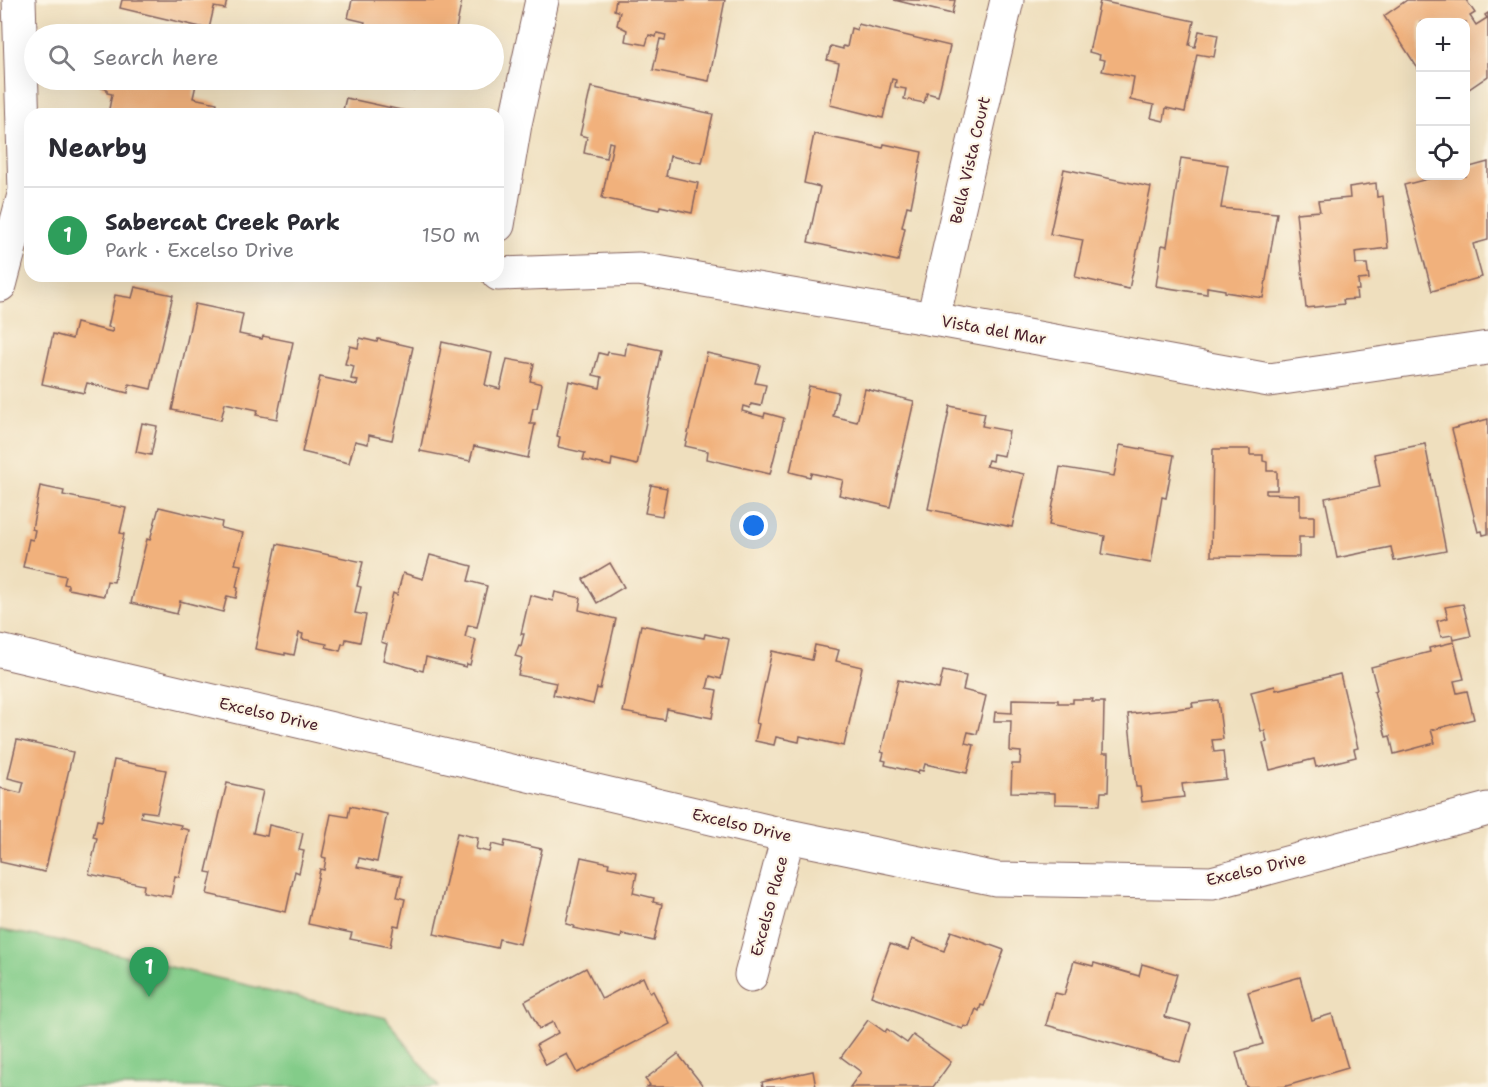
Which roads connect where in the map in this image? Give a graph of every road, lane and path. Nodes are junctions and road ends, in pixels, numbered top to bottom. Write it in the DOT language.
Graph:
graph roads {
  1 [pos="19,0"];
  2 [pos="542,0"];
  3 [pos="1006,0"];
  4 [pos="24,108"];
  5 [pos="504,189"];
  6 [pos="24,205"];
  7 [pos="504,274"];
  8 [pos="0,285"];
  9 [pos="933,319"];
  10 [pos="1488,348"];
  11 [pos="0,651"];
  12 [pos="1488,809"];
  13 [pos="788,836"];
  14 [pos="751,975"];
  1 -- 4 [label="street"];
  2 -- 5 [label="street"];
  3 -- 9 [label="street, Bella Vista Court"];
  6 -- 8 [label="street"];
  7 -- 9 [label="street, Vista del Mar"];
  9 -- 10 [label="street, Vista del Mar"];
  11 -- 13 [label="street, Excelso Drive"];
  12 -- 13 [label="street, Excelso Drive"];
  13 -- 14 [label="street, Excelso Place"];
}
